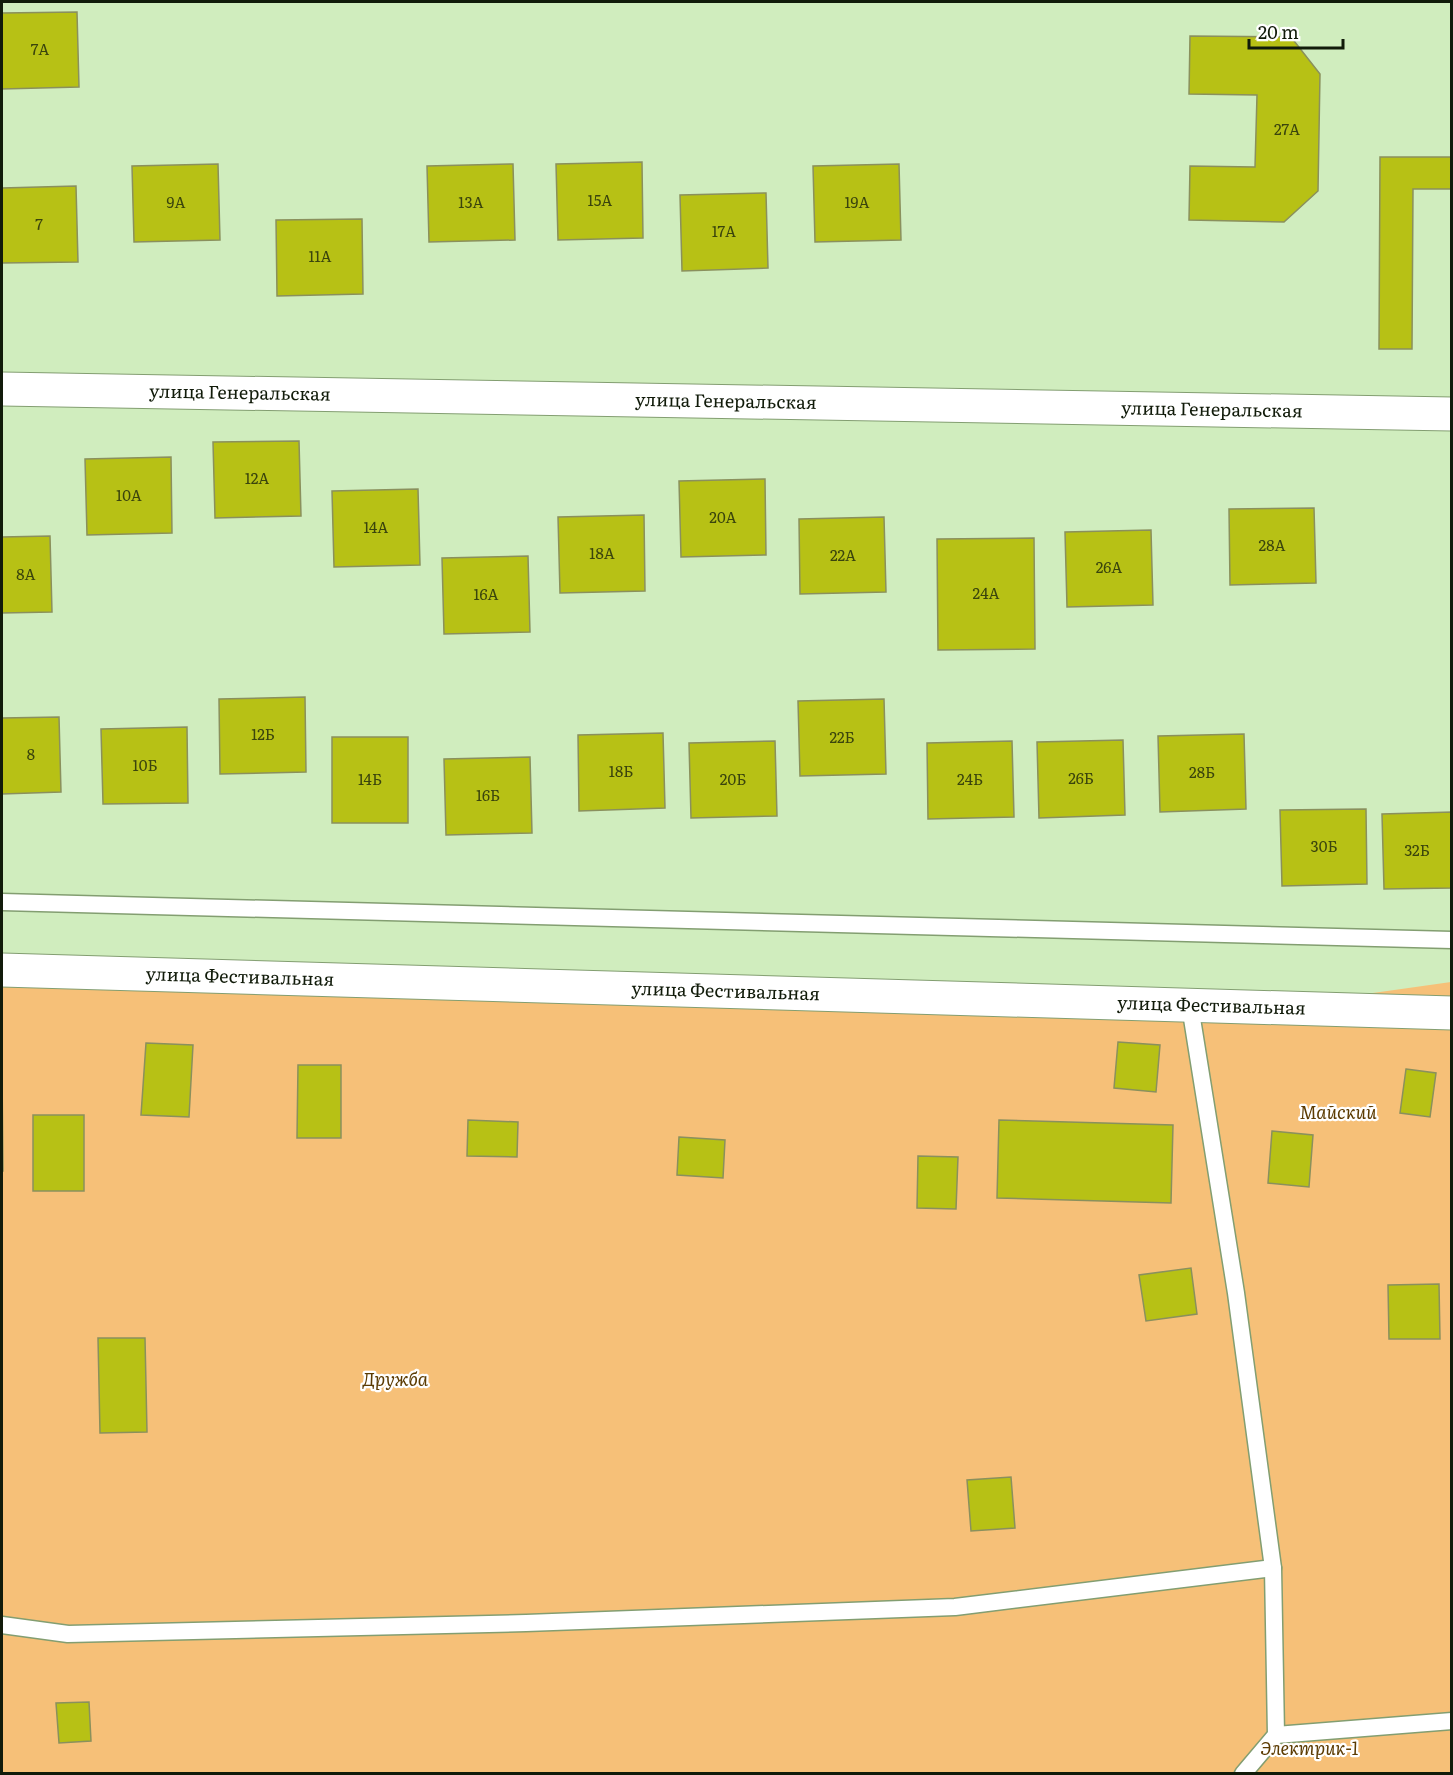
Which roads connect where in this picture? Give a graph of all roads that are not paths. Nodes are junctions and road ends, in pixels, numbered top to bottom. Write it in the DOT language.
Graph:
graph roads {
  1 [pos="2,389"];
  2 [pos="1452,414"];
  3 [pos="2,902"];
  4 [pos="1452,940"];
  5 [pos="2,970"];
  6 [pos="1190,1006"];
  7 [pos="1452,1013"];
  8 [pos="1273,1568"];
  9 [pos="2,1625"];
  10 [pos="1452,1721"];
  11 [pos="1276,1735"];
  12 [pos="1243,1773"];
  1 -- 2 [label="street, улица Генеральская"];
  3 -- 4 [label="lane"];
  5 -- 6 [label="street, улица Фестивальная"];
  6 -- 7 [label="street, улица Фестивальная"];
  6 -- 8 [label="lane"];
  8 -- 9 [label="lane"];
  8 -- 11 [label="lane"];
  10 -- 11 [label="lane"];
  11 -- 12 [label="lane"];
}
